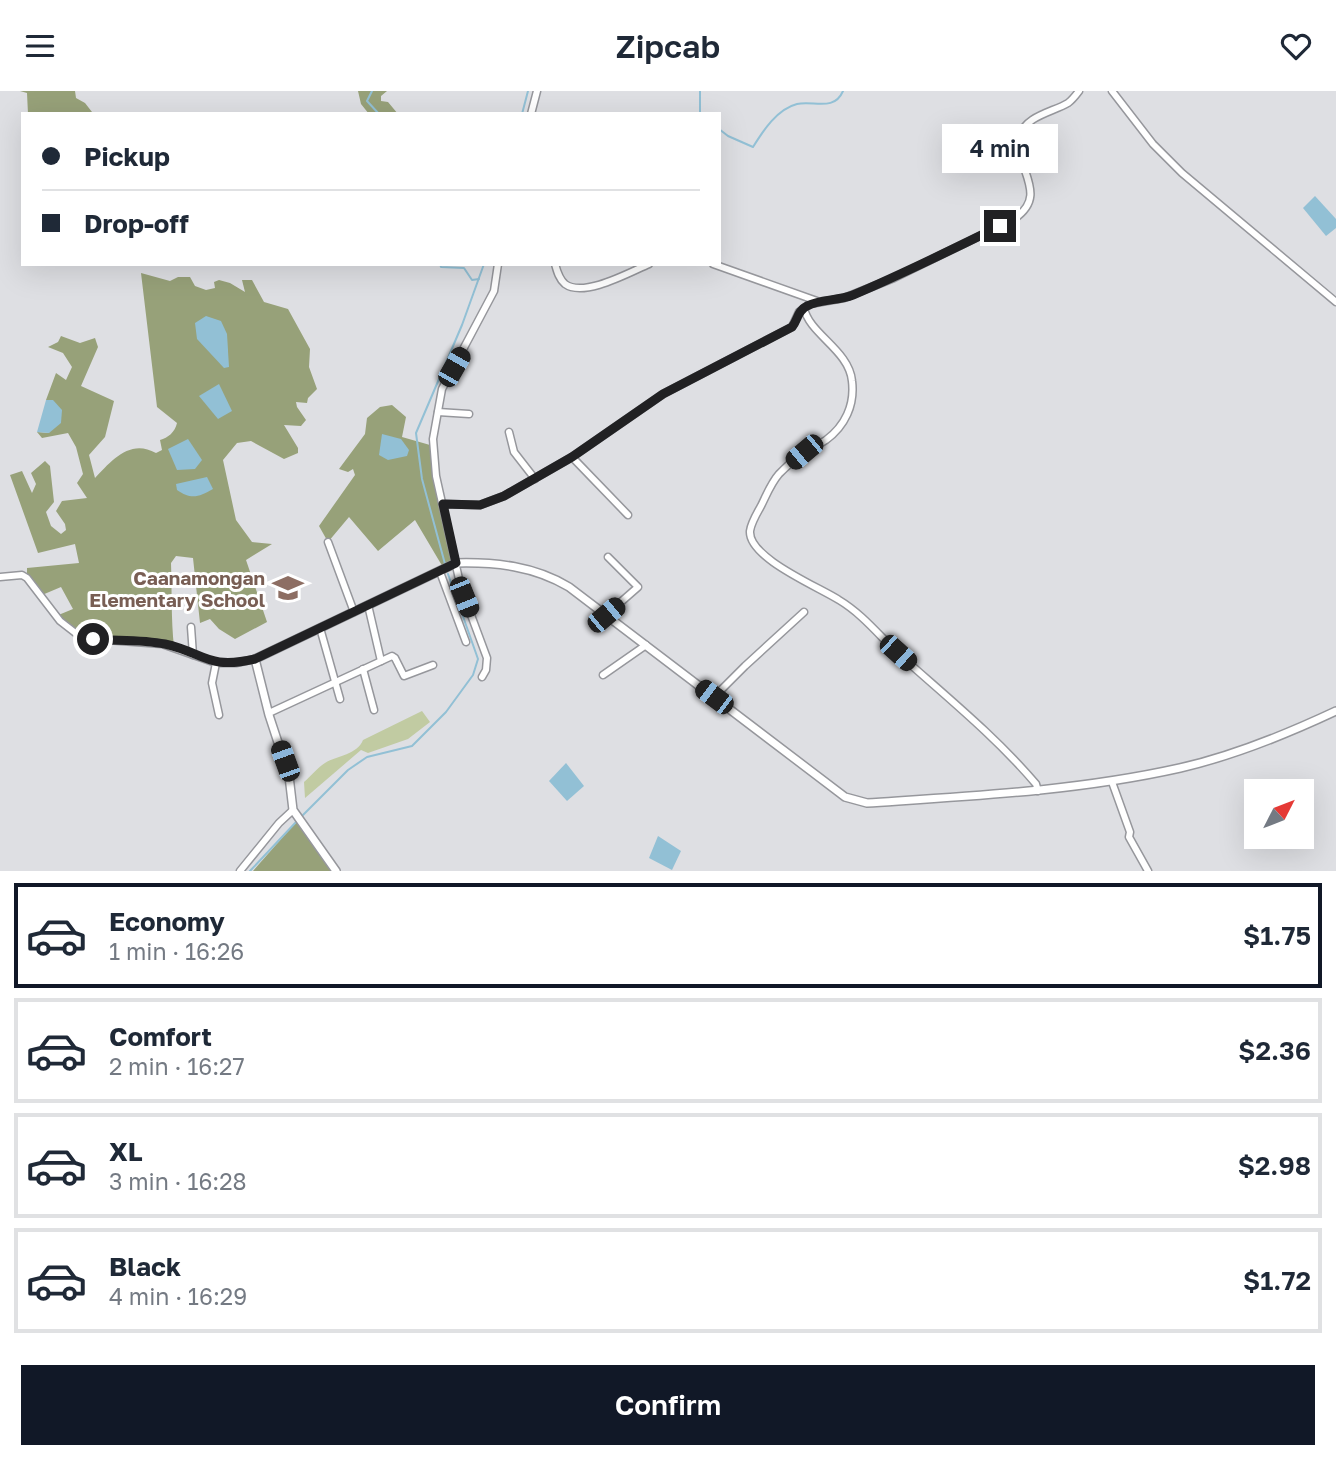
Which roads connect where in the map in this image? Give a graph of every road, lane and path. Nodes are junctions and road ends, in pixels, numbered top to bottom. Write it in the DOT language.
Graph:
graph roads {
  1 [pos="537,91"];
  2 [pos="1079,91"];
  3 [pos="1112,91"];
  4 [pos="532,112"];
  5 [pos="498,266"];
  6 [pos="556,266"];
  7 [pos="644,266"];
  8 [pos="719,266"];
  9 [pos="819,302"];
  10 [pos="1336,302"];
  11 [pos="804,307"];
  12 [pos="438,412"];
  13 [pos="469,414"];
  14 [pos="509,432"];
  15 [pos="572,457"];
  16 [pos="535,479"];
  17 [pos="443,504"];
  18 [pos="628,515"];
  19 [pos="328,542"];
  20 [pos="608,557"];
  21 [pos="456,563"];
  22 [pos="440,572"];
  23 [pos="0,577"];
  24 [pos="369,605"];
  25 [pos="354,612"];
  26 [pos="804,612"];
  27 [pos="606,615"];
  28 [pos="191,627"];
  29 [pos="320,628"];
  30 [pos="466,642"];
  31 [pos="646,645"];
  32 [pos="193,655"];
  33 [pos="255,659"];
  34 [pos="381,661"];
  35 [pos="216,663"];
  36 [pos="433,664"];
  37 [pos="363,669"];
  38 [pos="603,675"];
  39 [pos="482,677"];
  40 [pos="335,681"];
  41 [pos="714,697"];
  42 [pos="340,699"];
  43 [pos="374,710"];
  44 [pos="1336,711"];
  45 [pos="269,713"];
  46 [pos="219,715"];
  47 [pos="1112,782"];
  48 [pos="1038,792"];
  49 [pos="293,810"];
  50 [pos="240,871"];
  51 [pos="336,871"];
  52 [pos="1148,871"];
  1 -- 4 [label="street"];
  2 -- 9 [label="street"];
  3 -- 10 [label="street"];
  5 -- 12 [label="street"];
  6 -- 7 [label="street"];
  8 -- 9 [label="street"];
  9 -- 11 [label="street"];
  11 -- 15 [label="street"];
  11 -- 48 [label="street"];
  12 -- 13 [label="street"];
  12 -- 17 [label="street"];
  14 -- 16 [label="street"];
  15 -- 16 [label="street"];
  15 -- 18 [label="street"];
  16 -- 17 [label="street"];
  17 -- 21 [label="street"];
  19 -- 25 [label="street"];
  20 -- 27 [label="street"];
  21 -- 22 [label="street"];
  21 -- 27 [label="street"];
  21 -- 39 [label="street"];
  22 -- 24 [label="street"];
  22 -- 30 [label="street"];
  23 -- 32 [label="street"];
  24 -- 25 [label="street"];
  24 -- 34 [label="street"];
  25 -- 29 [label="street"];
  26 -- 41 [label="street"];
  27 -- 31 [label="street"];
  28 -- 32 [label="street"];
  29 -- 33 [label="street"];
  29 -- 40 [label="street"];
  31 -- 38 [label="street"];
  31 -- 41 [label="street"];
  32 -- 35 [label="street"];
  33 -- 35 [label="street"];
  33 -- 45 [label="street"];
  34 -- 36 [label="street"];
  34 -- 37 [label="street"];
  35 -- 46 [label="street"];
  37 -- 40 [label="street"];
  37 -- 43 [label="street"];
  40 -- 42 [label="street"];
  40 -- 45 [label="street"];
  41 -- 48 [label="street"];
  44 -- 47 [label="street"];
  45 -- 49 [label="street"];
  47 -- 48 [label="street"];
  47 -- 52 [label="street"];
  49 -- 50 [label="street"];
  49 -- 51 [label="street"];
}
